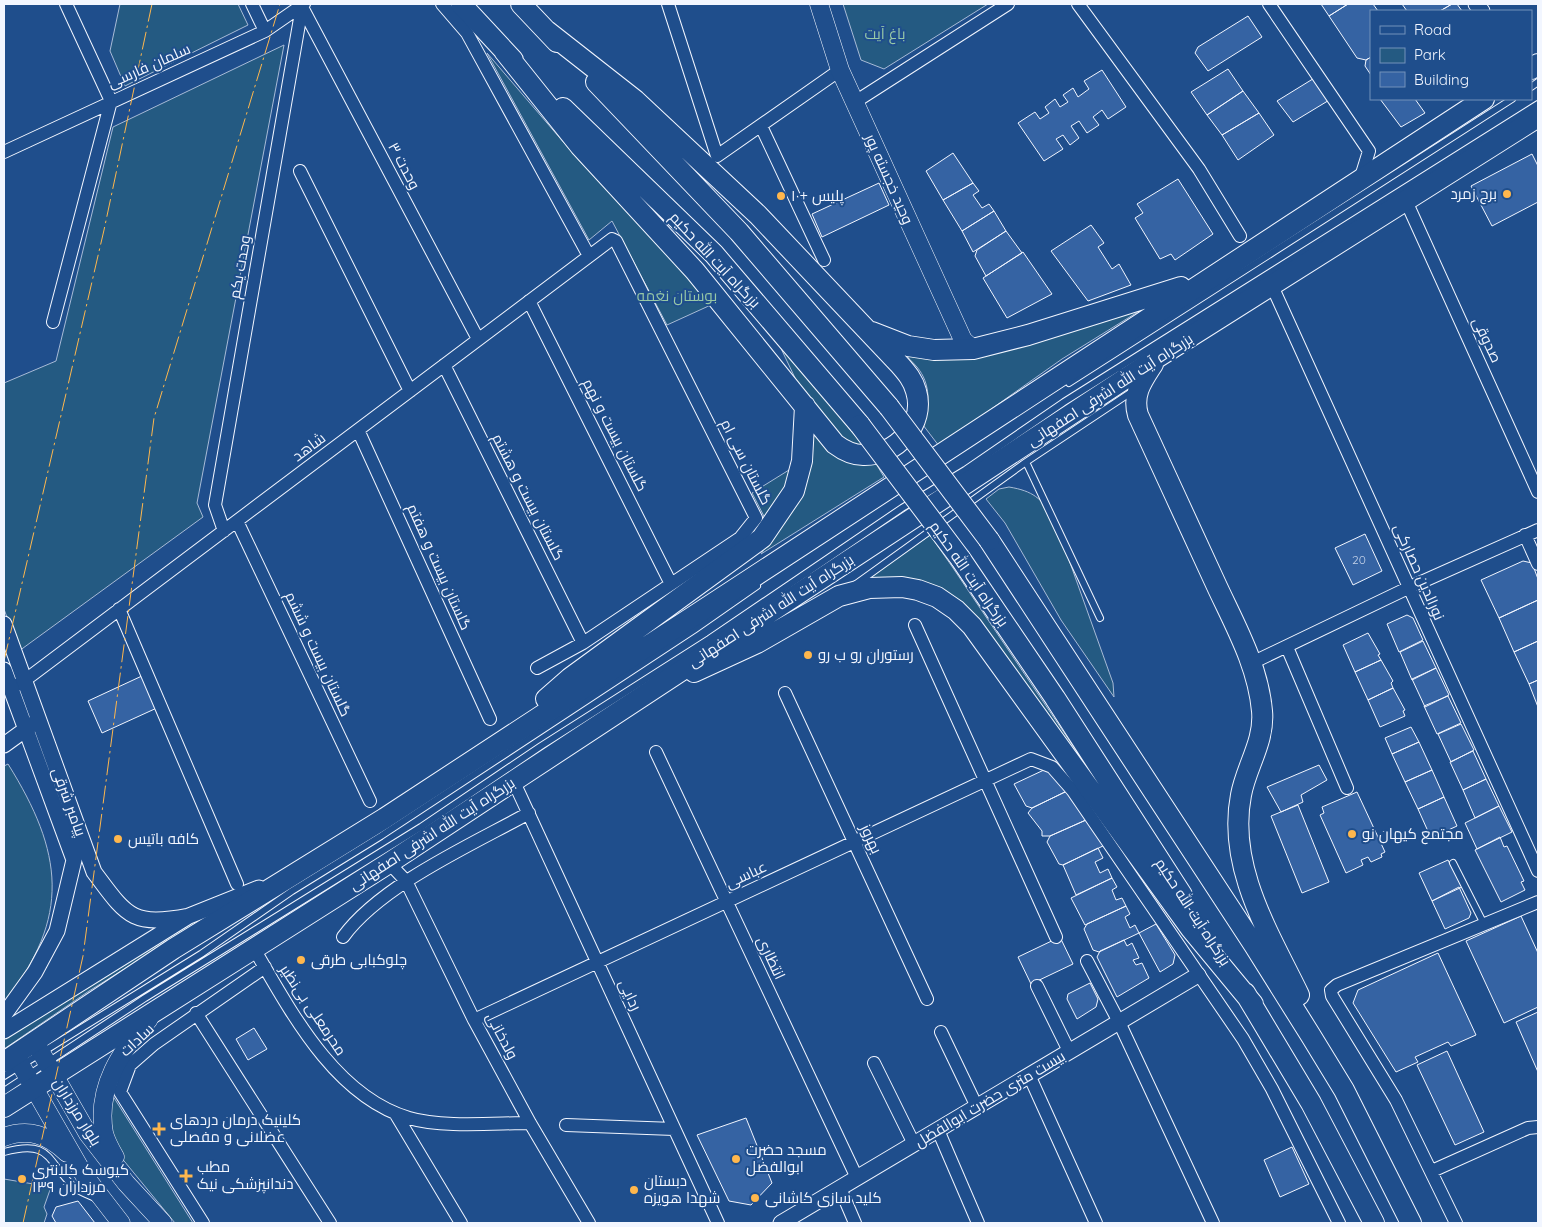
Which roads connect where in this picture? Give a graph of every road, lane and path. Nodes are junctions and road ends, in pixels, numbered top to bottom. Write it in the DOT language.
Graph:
graph roads {
  1 [pos="66,4"];
  2 [pos="252,4"];
  3 [pos="442,4"];
  4 [pos="461,4"];
  5 [pos="521,4"];
  6 [pos="668,4"];
  7 [pos="819,4"];
  8 [pos="1008,4"];
  9 [pos="1078,4"];
  10 [pos="1269,4"];
  11 [pos="303,5"];
  12 [pos="266,31"];
  13 [pos="547,31"];
  14 [pos="504,51"];
  15 [pos="840,70"];
  16 [pos="1482,100"];
  17 [pos="1510,100"];
  18 [pos="111,101"];
  19 [pos="855,102"];
  20 [pos="1538,104"];
  21 [pos="1538,117"];
  22 [pos="760,126"];
  23 [pos="4,152"];
  24 [pos="300,171"];
  25 [pos="1360,180"];
  26 [pos="1406,202"];
  27 [pos="1240,236"];
  28 [pos="612,239"];
  29 [pos="589,256"];
  30 [pos="824,260"];
  31 [pos="1206,279"];
  32 [pos="1272,286"];
  33 [pos="529,301"];
  34 [pos="52,322"];
  35 [pos="866,329"];
  36 [pos="478,339"];
  37 [pos="972,349"];
  38 [pos="1158,357"];
  39 [pos="444,365"];
  40 [pos="1062,387"];
  41 [pos="1139,387"];
  42 [pos="410,391"];
  43 [pos="805,406"];
  44 [pos="358,430"];
  45 [pos="1026,462"];
  46 [pos="939,466"];
  47 [pos="932,471"];
  48 [pos="916,481"];
  49 [pos="901,491"];
  50 [pos="1538,492"];
  51 [pos="237,521"];
  52 [pos="1538,530"];
  53 [pos="224,531"];
  54 [pos="1525,536"];
  55 [pos="1538,564"];
  56 [pos="765,581"];
  57 [pos="671,584"];
  58 [pos="1408,588"];
  59 [pos="838,596"];
  60 [pos="120,610"];
  61 [pos="1100,618"];
  62 [pos="4,624"];
  63 [pos="915,625"];
  64 [pos="583,643"];
  65 [pos="1287,647"];
  66 [pos="1260,659"];
  67 [pos="537,668"];
  68 [pos="4,670"];
  69 [pos="25,681"];
  70 [pos="10,688"];
  71 [pos="653,689"];
  72 [pos="785,693"];
  73 [pos="490,719"];
  74 [pos="40,721"];
  75 [pos="25,729"];
  76 [pos="4,745"];
  77 [pos="493,745"];
  78 [pos="656,752"];
  79 [pos="514,780"];
  80 [pos="986,781"];
  81 [pos="1347,788"];
  82 [pos="370,801"];
  83 [pos="529,813"];
  84 [pos="854,842"];
  85 [pos="389,863"];
  86 [pos="1453,863"];
  87 [pos="1538,871"];
  88 [pos="298,872"];
  89 [pos="406,881"];
  90 [pos="237,884"];
  91 [pos="726,902"];
  92 [pos="1538,902"];
  93 [pos="189,916"];
  94 [pos="1485,926"];
  95 [pos="1056,937"];
  96 [pos="342,938"];
  97 [pos="254,947"];
  98 [pos="1088,961"];
  99 [pos="598,962"];
  100 [pos="265,967"];
  101 [pos="1198,974"];
  102 [pos="1038,986"];
  103 [pos="927,999"];
  104 [pos="1253,1004"];
  105 [pos="156,1011"];
  106 [pos="196,1013"];
  107 [pos="4,1015"];
  108 [pos="474,1020"];
  109 [pos="1119,1022"];
  110 [pos="4,1031"];
  111 [pos="941,1032"];
  112 [pos="1069,1051"];
  113 [pos="44,1058"];
  114 [pos="874,1063"];
  115 [pos="20,1069"];
  116 [pos="1029,1075"];
  117 [pos="4,1076"];
  118 [pos="1344,1090"];
  119 [pos="4,1091"];
  120 [pos="977,1106"];
  121 [pos="4,1107"];
  122 [pos="396,1113"];
  123 [pos="530,1123"];
  124 [pos="566,1124"];
  125 [pos="1533,1128"];
  126 [pos="674,1129"];
  127 [pos="938,1130"];
  128 [pos="4,1137"];
  129 [pos="914,1144"];
  130 [pos="4,1152"];
  131 [pos="1432,1172"];
  132 [pos="84,1175"];
  133 [pos="856,1178"];
  134 [pos="126,1183"];
  135 [pos="840,1188"];
  136 [pos="102,1201"];
  137 [pos="1371,1219"];
  138 [pos="121,1223"];
  139 [pos="163,1223"];
  140 [pos="203,1223"];
  141 [pos="330,1223"];
  142 [pos="461,1223"];
  143 [pos="589,1223"];
  144 [pos="718,1223"];
  145 [pos="781,1223"];
  146 [pos="855,1223"];
  147 [pos="978,1223"];
  148 [pos="1096,1223"];
  149 [pos="1213,1223"];
  150 [pos="1339,1223"];
  151 [pos="1411,1223"];
  152 [pos="1456,1223"];
  1 -- 18 [label="street"];
  2 -- 12 [label="street"];
  3 -- 29 [label="street"];
  4 -- 14 [label="highway, بزرگراه آیت الله حکیم"];
  5 -- 13 [label="highway"];
  6 -- 22 [label="street"];
  7 -- 15 [label="main road, وحید خجسته پور"];
  8 -- 19 [label="street"];
  9 -- 27 [label="street"];
  10 -- 25 [label="street"];
  11 -- 12 [label="street, سلمان فارسی"];
  11 -- 36 [label="street, وحدت ۳"];
  11 -- 53 [label="street, وحدت یکم"];
  12 -- 18 [label="street, سلمان فارسی"];
  13 -- 35 [label="highway"];
  13 -- 118 [label="highway, bridge"];
  14 -- 43 [label="highway"];
  14 -- 104 [label="highway, بزرگراه آیت الله حکیم, bridge"];
  15 -- 19 [label="main road, وحید خجسته پور"];
  15 -- 22 [label="street"];
  16 -- 25 [label="highway, بزرگراه آیت الله اشرفی اصفهانی"];
  17 -- 40 [label="lane"];
  18 -- 23 [label="street, سلمان فارسی"];
  18 -- 34 [label="street"];
  19 -- 37 [label="main road, وحید خجسته پور"];
  20 -- 113 [label="lane"];
  21 -- 26 [label="highway, بزرگراه آیت الله اشرفی اصفهانی"];
  22 -- 30 [label="street"];
  24 -- 42 [label="street"];
  25 -- 31 [label="highway, بزرگراه آیت الله اشرفی اصفهانی"];
  26 -- 32 [label="highway, بزرگراه آیت الله اشرفی اصفهانی"];
  26 -- 50 [label="street, صدوقی"];
  28 -- 29 [label="street, شاهد"];
  28 -- 57 [label="street, گلستان سی ام"];
  29 -- 33 [label="street, شاهد"];
  31 -- 37 [label="highway"];
  31 -- 77 [label="highway, بزرگراه آیت الله اشرفی اصفهانی"];
  32 -- 38 [label="highway, بزرگراه آیت الله اشرفی اصفهانی"];
  32 -- 58 [label="street, نورالدین حصارکی"];
  33 -- 36 [label="street, شاهد"];
  33 -- 57 [label="street, گلستان بیست و نهم"];
  35 -- 37 [label="highway"];
  35 -- 43 [label="highway"];
  36 -- 39 [label="street, شاهد"];
  38 -- 41 [label="highway"];
  38 -- 71 [label="highway, بزرگراه آیت الله اشرفی اصفهانی"];
  39 -- 42 [label="street, شاهد"];
  39 -- 64 [label="street, گلستان بیست و هشتم"];
  41 -- 45 [label="lane"];
  41 -- 118 [label="highway"];
  42 -- 44 [label="street, شاهد"];
  43 -- 77 [label="highway"];
  44 -- 51 [label="street, شاهد"];
  44 -- 73 [label="street, گلستان بیست و هفتم"];
  45 -- 59 [label="lane"];
  45 -- 61 [label="lane"];
  46 -- 47 [label="lane"];
  48 -- 49 [label="lane"];
  51 -- 53 [label="street, شاهد"];
  51 -- 82 [label="street, گلستان بیست و ششم"];
  52 -- 54 [label="street"];
  53 -- 60 [label="street, شاهد"];
  54 -- 55 [label="street"];
  54 -- 58 [label="street"];
  56 -- 113 [label="lane"];
  57 -- 64 [label="street, گلستان سی ام"];
  58 -- 65 [label="street"];
  58 -- 87 [label="street, نورالدین حصارکی"];
  59 -- 71 [label="highway"];
  59 -- 104 [label="highway"];
  60 -- 69 [label="street, شاهد"];
  60 -- 90 [label="street"];
  62 -- 69 [label="street, پیامبر شرقی"];
  63 -- 80 [label="street"];
  64 -- 67 [label="street, گلستان سی ام"];
  65 -- 66 [label="street"];
  65 -- 81 [label="street"];
  68 -- 70 [label="street, پیامبر شرقی"];
  69 -- 70 [label="street, شاهد"];
  69 -- 74 [label="street, پیامبر شرقی"];
  70 -- 75 [label="street, پیامبر شرقی"];
  71 -- 79 [label="highway, بزرگراه آیت الله اشرفی اصفهانی"];
  72 -- 84 [label="street, بهروز"];
  74 -- 75 [label="street"];
  74 -- 93 [label="street, پیامبر شرقی"];
  75 -- 76 [label="street"];
  75 -- 107 [label="street, پیامبر شرقی"];
  77 -- 88 [label="highway, بزرگراه آیت الله اشرفی اصفهانی"];
  78 -- 91 [label="street, انتظاری"];
  79 -- 83 [label="street, ردایی"];
  79 -- 85 [label="highway, بزرگراه آیت الله اشرفی اصفهانی"];
  80 -- 84 [label="street, عباسی"];
  80 -- 95 [label="street"];
  80 -- 101 [label="street, عباسی"];
  83 -- 89 [label="street"];
  83 -- 99 [label="street, ردایی"];
  84 -- 91 [label="street, عباسی"];
  84 -- 103 [label="street, بهروز"];
  85 -- 89 [label="street, ولدخانی"];
  85 -- 97 [label="highway, بزرگراه آیت الله اشرفی اصفهانی"];
  86 -- 94 [label="lane"];
  88 -- 93 [label="street"];
  88 -- 113 [label="highway, بزرگراه آیت الله اشرفی اصفهانی"];
  89 -- 96 [label="street"];
  89 -- 108 [label="street, ولدخانی"];
  91 -- 99 [label="street, عباسی"];
  91 -- 133 [label="street, انتظاری"];
  92 -- 94 [label="street"];
  93 -- 110 [label="street"];
  94 -- 131 [label="street"];
  97 -- 100 [label="street, محرمعلی بی‌نظیر"];
  97 -- 105 [label="highway, بزرگراه آیت الله اشرفی اصفهانی"];
  98 -- 109 [label="street"];
  99 -- 108 [label="street, عباسی"];
  99 -- 126 [label="street, ردایی"];
  100 -- 106 [label="street, سادات"];
  100 -- 122 [label="street, محرمعلی بی‌نظیر"];
  101 -- 109 [label="street, بیست متری حضرت ابوالفضل"];
  101 -- 150 [label="street"];
  102 -- 112 [label="street"];
  104 -- 137 [label="highway, بزرگراه آیت الله حکیم"];
  105 -- 113 [label="highway, بزرگراه آیت الله اشرفی اصفهانی"];
  105 -- 134 [label="main road"];
  106 -- 140 [label="street, سادات"];
  106 -- 141 [label="street"];
  108 -- 123 [label="street, ولدخانی"];
  109 -- 112 [label="street, بیست متری حضرت ابوالفضل"];
  109 -- 149 [label="street"];
  111 -- 120 [label="street"];
  112 -- 116 [label="street, بیست متری حضرت ابوالفضل"];
  113 -- 115 [label="highway, بزرگراه آیت الله اشرفی اصفهانی"];
  113 -- 115 [label="highway, بزرگراه آیت الله اشرفی اصفهانی"];
  113 -- 134 [label="main road, بلوار مرزداران"];
  114 -- 129 [label="street"];
  115 -- 117 [label="lane"];
  115 -- 119 [label="lane"];
  115 -- 121 [label="highway, بزرگراه آیت الله اشرفی اصفهانی"];
  115 -- 132 [label="main road, بلوار مرزداران"];
  116 -- 120 [label="street, بیست متری حضرت ابوالفضل"];
  116 -- 148 [label="street"];
  118 -- 151 [label="highway"];
  120 -- 127 [label="street, بیست متری حضرت ابوالفضل"];
  122 -- 123 [label="street, محرمعلی بی‌نظیر"];
  122 -- 142 [label="street"];
  123 -- 143 [label="street, ولدخانی"];
  124 -- 126 [label="street"];
  125 -- 131 [label="street"];
  126 -- 144 [label="street, ردایی"];
  127 -- 129 [label="street, بیست متری حضرت ابوالفضل"];
  127 -- 147 [label="street"];
  128 -- 132 [label="main road"];
  129 -- 133 [label="street, بیست متری حضرت ابوالفضل"];
  130 -- 136 [label="lane"];
  131 -- 152 [label="street"];
  132 -- 136 [label="main road, بلوار مرزداران"];
  133 -- 135 [label="street, بیست متری حضرت ابوالفضل"];
  134 -- 139 [label="main road, بلوار مرزداران"];
  135 -- 145 [label="street, بیست متری حضرت ابوالفضل"];
  135 -- 146 [label="street"];
  136 -- 138 [label="main road, بلوار مرزداران"];
}
